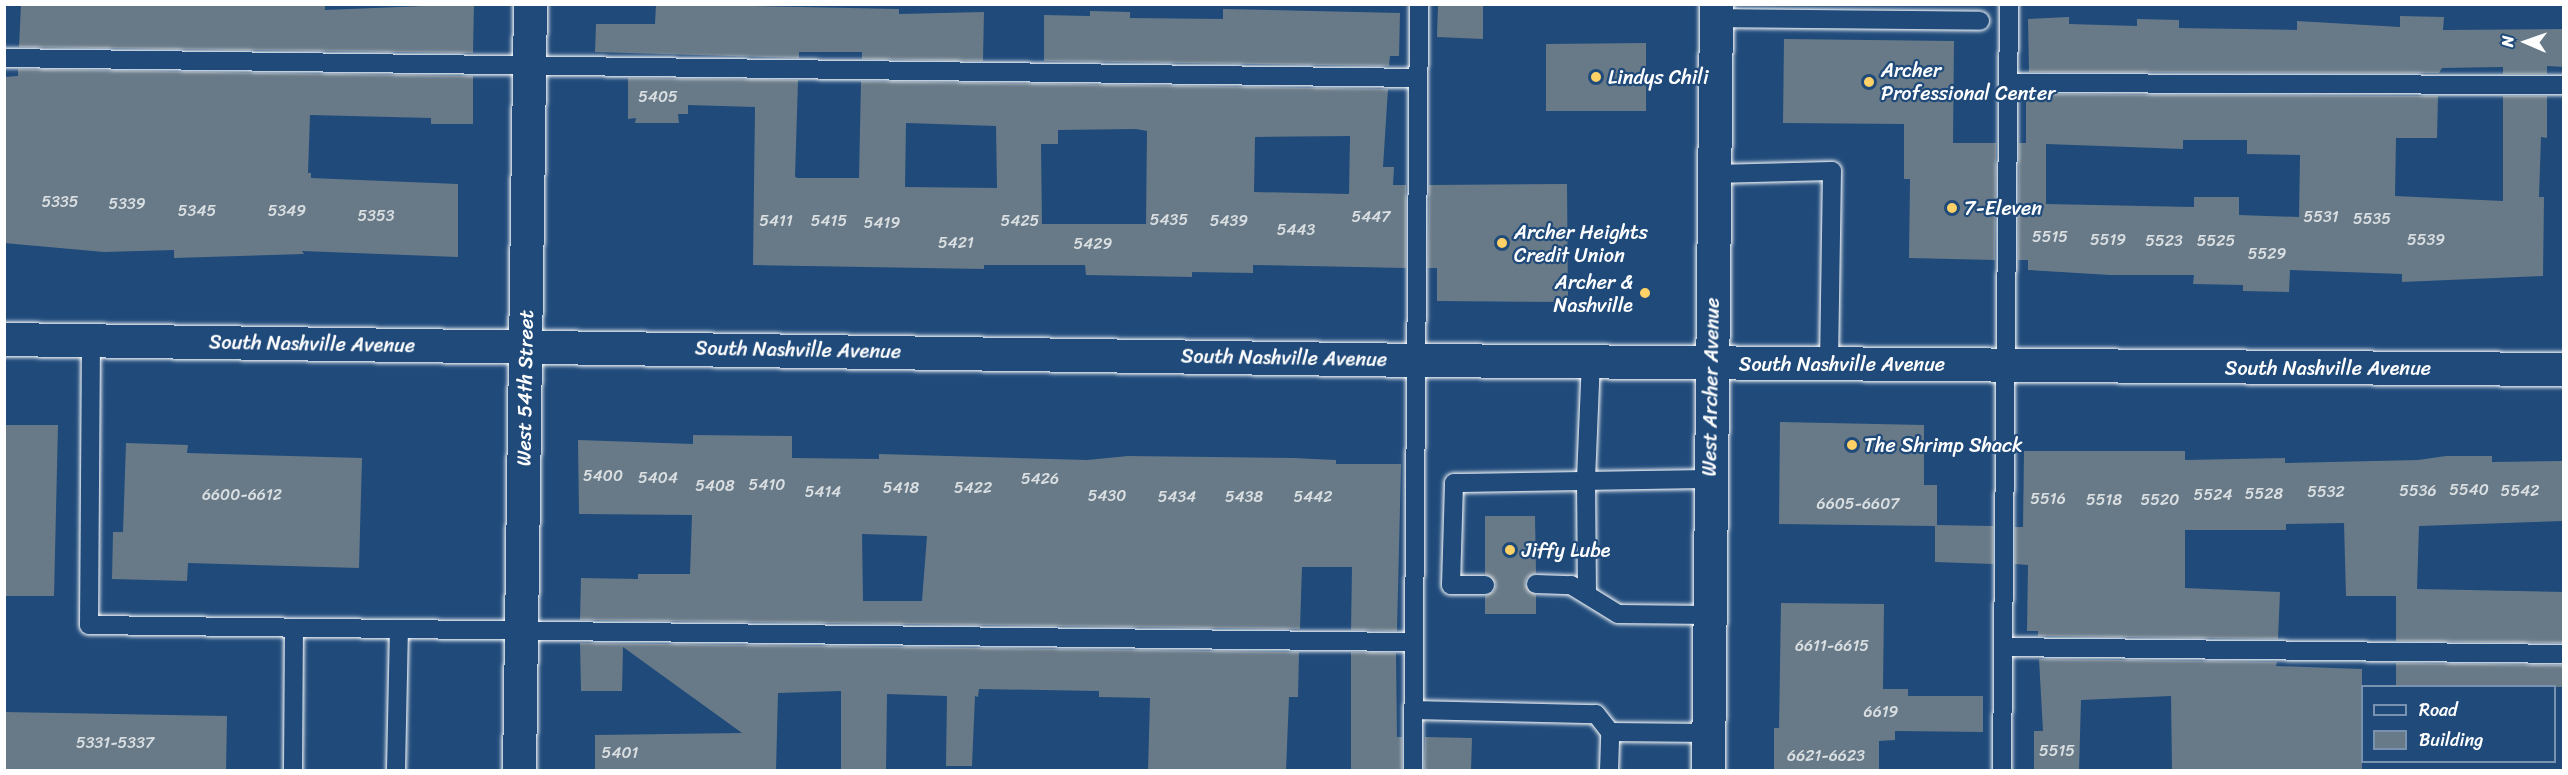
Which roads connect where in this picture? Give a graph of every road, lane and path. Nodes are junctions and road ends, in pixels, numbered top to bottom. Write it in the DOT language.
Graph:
graph roads {
  1 [pos="530,4"];
  2 [pos="1419,4"];
  3 [pos="2009,4"];
  4 [pos="1715,11"];
  5 [pos="1980,21"];
  6 [pos="4,58"];
  7 [pos="529,65"];
  8 [pos="1419,78"];
  9 [pos="2008,82"];
  10 [pos="2564,85"];
  11 [pos="1714,174"];
  12 [pos="4,339"];
  13 [pos="91,340"];
  14 [pos="525,346"];
  15 [pos="1416,360"];
  16 [pos="1591,362"];
  17 [pos="1712,363"];
  18 [pos="1829,364"];
  19 [pos="2005,365"];
  20 [pos="2564,369"];
  21 [pos="1586,479"];
  22 [pos="1711,479"];
  23 [pos="1536,584"];
  24 [pos="1485,585"];
  25 [pos="1587,594"];
  26 [pos="1710,615"];
  27 [pos="294,629"];
  28 [pos="399,629"];
  29 [pos="522,631"];
  30 [pos="1414,642"];
  31 [pos="2003,647"];
  32 [pos="2564,654"];
  33 [pos="1413,710"];
  34 [pos="1610,732"];
  35 [pos="1708,733"];
  36 [pos="293,771"];
  37 [pos="396,771"];
  38 [pos="519,771"];
  39 [pos="1413,771"];
  40 [pos="1609,771"];
  41 [pos="1708,771"];
  42 [pos="2002,771"];
  1 -- 7 [label="street, West 54th Street"];
  2 -- 8 [label="lane"];
  3 -- 9 [label="lane"];
  4 -- 5 [label="lane"];
  4 -- 11 [label="street, West Archer Avenue"];
  6 -- 7 [label="lane"];
  7 -- 8 [label="lane"];
  7 -- 14 [label="street, West 54th Street"];
  8 -- 15 [label="lane"];
  9 -- 10 [label="lane"];
  9 -- 19 [label="lane"];
  11 -- 17 [label="street, West Archer Avenue"];
  11 -- 18 [label="lane"];
  12 -- 13 [label="street, South Nashville Avenue"];
  13 -- 14 [label="street, South Nashville Avenue"];
  13 -- 27 [label="lane"];
  14 -- 15 [label="street, South Nashville Avenue"];
  14 -- 29 [label="street, West 54th Street"];
  15 -- 16 [label="street, South Nashville Avenue"];
  15 -- 30 [label="lane"];
  16 -- 17 [label="street, South Nashville Avenue"];
  16 -- 21 [label="lane"];
  17 -- 18 [label="street, South Nashville Avenue"];
  17 -- 22 [label="street, West Archer Avenue"];
  18 -- 19 [label="street, South Nashville Avenue"];
  19 -- 20 [label="street, South Nashville Avenue"];
  19 -- 31 [label="lane"];
  21 -- 22 [label="lane"];
  21 -- 24 [label="lane"];
  21 -- 25 [label="lane"];
  22 -- 26 [label="street, West Archer Avenue"];
  23 -- 25 [label="lane"];
  25 -- 26 [label="lane"];
  26 -- 35 [label="street, West Archer Avenue"];
  27 -- 28 [label="lane"];
  27 -- 36 [label="lane"];
  28 -- 29 [label="lane"];
  28 -- 37 [label="lane"];
  29 -- 30 [label="lane"];
  29 -- 38 [label="street, West 54th Street"];
  30 -- 33 [label="lane"];
  31 -- 32 [label="lane"];
  31 -- 42 [label="lane"];
  33 -- 34 [label="lane"];
  33 -- 39 [label="lane"];
  34 -- 35 [label="lane"];
  34 -- 40 [label="lane"];
  35 -- 41 [label="street, West Archer Avenue"];
}
